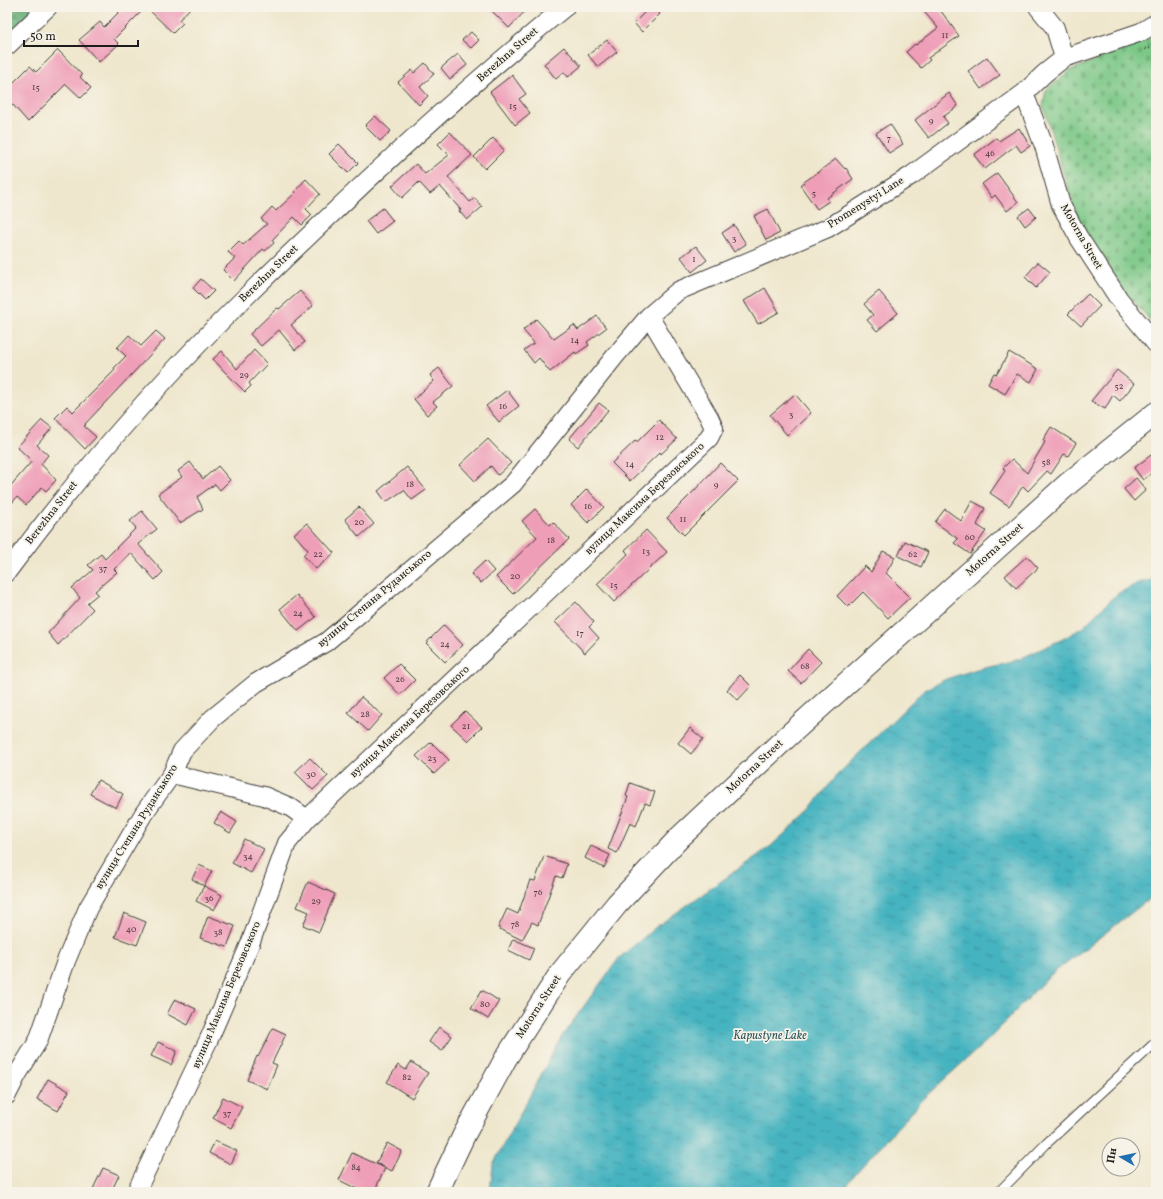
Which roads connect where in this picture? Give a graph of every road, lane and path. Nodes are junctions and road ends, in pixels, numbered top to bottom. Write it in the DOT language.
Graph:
graph roads {
  1 [pos="48,7"];
  2 [pos="565,7"];
  3 [pos="1038,7"];
  4 [pos="1156,23"];
  5 [pos="7,46"];
  6 [pos="1064,58"];
  7 [pos="1024,93"];
  8 [pos="649,316"];
  9 [pos="1156,344"];
  10 [pos="1156,413"];
  11 [pos="7,572"];
  12 [pos="172,774"];
  13 [pos="307,819"];
  14 [pos="1156,1042"];
  15 [pos="7,1095"];
  16 [pos="136,1192"];
  17 [pos="437,1192"];
  18 [pos="999,1192"];
  1 -- 5 [label="street"];
  2 -- 11 [label="street, Berezhna Street"];
  3 -- 6 [label="street"];
  4 -- 6 [label="street, Promenystyi Lane"];
  6 -- 7 [label="street, Promenystyi Lane"];
  7 -- 8 [label="street, Promenystyi Lane"];
  7 -- 9 [label="street, Motorna Street"];
  8 -- 12 [label="street, вулиця Степана Руданського"];
  8 -- 13 [label="street, вулиця Максима Березовського"];
  10 -- 17 [label="street, Motorna Street"];
  12 -- 13 [label="street"];
  12 -- 15 [label="street, вулиця Степана Руданського"];
  13 -- 16 [label="street, вулиця Максима Березовського"];
  14 -- 18 [label="lane"];
}
